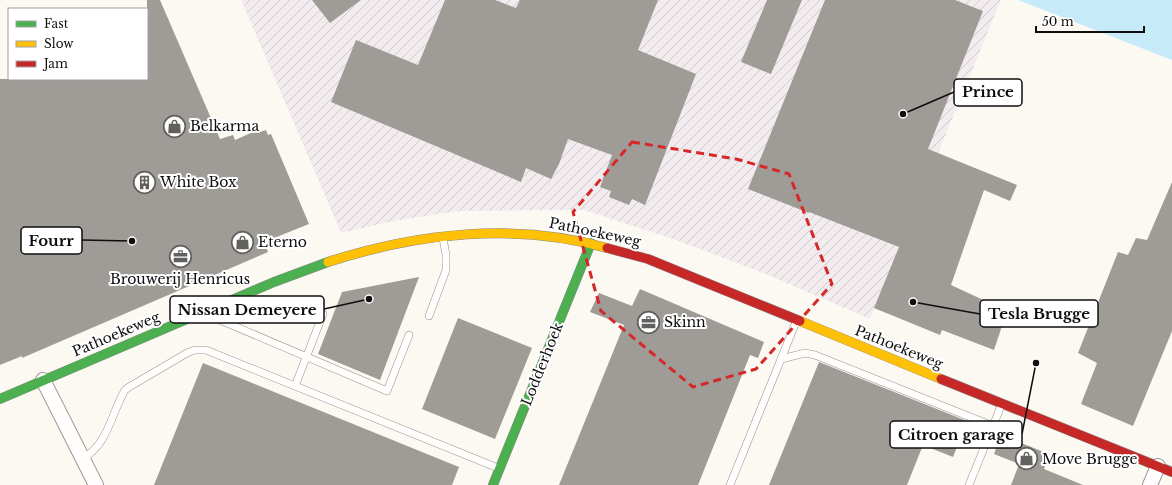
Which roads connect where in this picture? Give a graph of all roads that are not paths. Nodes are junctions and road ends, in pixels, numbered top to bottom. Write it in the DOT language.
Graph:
graph roads {
  1 [pos="443,236"];
  2 [pos="591,243"];
  3 [pos="211,309"];
  4 [pos="323,314"];
  5 [pos="429,316"];
  6 [pos="797,320"];
  7 [pos="409,335"];
  8 [pos="306,357"];
  9 [pos="781,359"];
  10 [pos="42,380"];
  11 [pos="295,386"];
  12 [pos="0,399"];
  13 [pos="1002,404"];
  14 [pos="993,426"];
  15 [pos="82,459"];
  16 [pos="1158,466"];
  17 [pos="500,469"];
  18 [pos="1172,472"];
  19 [pos="96,485"];
  20 [pos="493,485"];
  21 [pos="730,485"];
  22 [pos="969,485"];
  23 [pos="1150,485"];
  1 -- 2 [label="main road, Pathoekeweg"];
  1 -- 3 [label="main road, Pathoekeweg"];
  1 -- 5 [label="lane"];
  2 -- 6 [label="main road, Pathoekeweg"];
  2 -- 17 [label="main road, Lodderhoek"];
  3 -- 8 [label="lane"];
  3 -- 10 [label="main road, Pathoekeweg"];
  4 -- 8 [label="lane"];
  6 -- 9 [label="lane"];
  6 -- 13 [label="main road, Pathoekeweg"];
  7 -- 8 [label="lane"];
  8 -- 11 [label="lane"];
  9 -- 14 [label="lane"];
  9 -- 21 [label="lane"];
  10 -- 12 [label="main road, Pathoekeweg"];
  10 -- 15 [label="street"];
  11 -- 15 [label="lane"];
  11 -- 17 [label="lane"];
  13 -- 14 [label="lane"];
  13 -- 16 [label="main road, Pathoekeweg"];
  14 -- 22 [label="lane"];
  15 -- 19 [label="street"];
  16 -- 18 [label="main road, Pathoekeweg"];
  16 -- 23 [label="street"];
  17 -- 20 [label="main road, Lodderhoek"];
}
